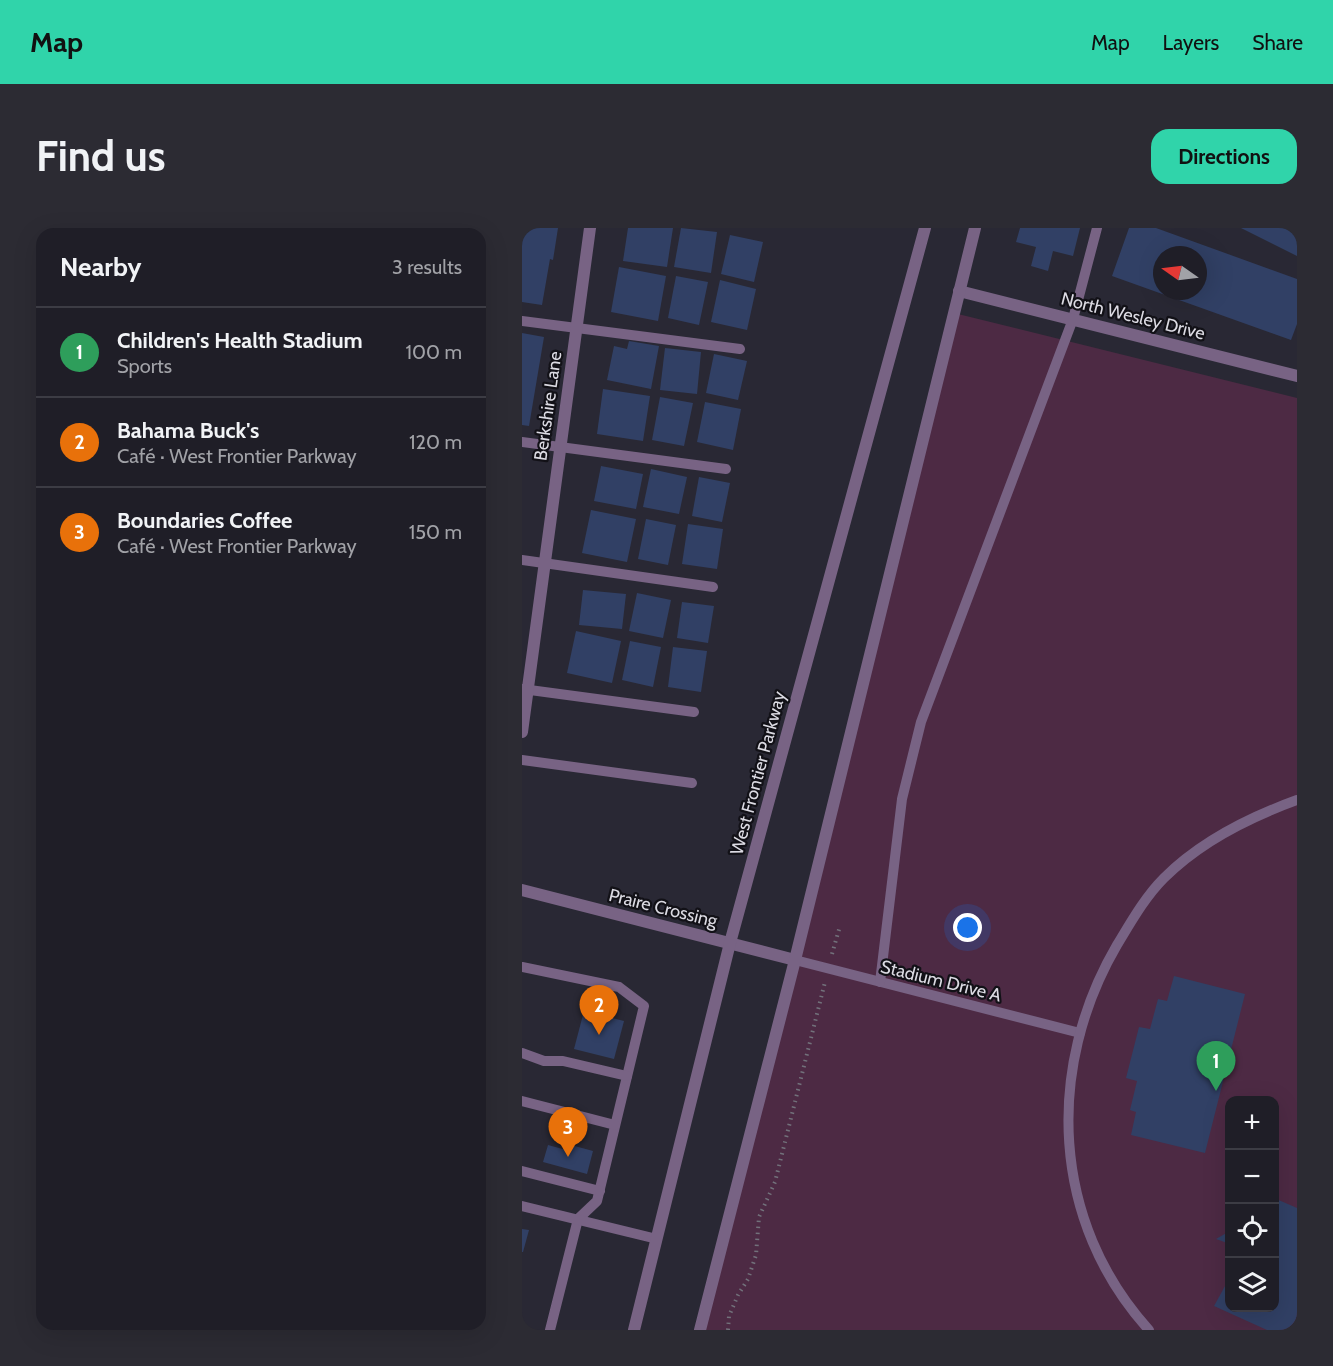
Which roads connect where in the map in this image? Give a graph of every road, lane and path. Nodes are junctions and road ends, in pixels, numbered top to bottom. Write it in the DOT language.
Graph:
graph roads {
  1 [pos="590,228"];
  2 [pos="925,228"];
  3 [pos="975,228"];
  4 [pos="1097,228"];
  5 [pos="959,291"];
  6 [pos="1073,319"];
  7 [pos="522,321"];
  8 [pos="576,328"];
  9 [pos="740,349"];
  10 [pos="1297,376"];
  11 [pos="522,442"];
  12 [pos="560,447"];
  13 [pos="726,469"];
  14 [pos="522,560"];
  15 [pos="544,564"];
  16 [pos="713,587"];
  17 [pos="525,689"];
  18 [pos="694,712"];
  19 [pos="522,732"];
  20 [pos="522,760"];
  21 [pos="692,783"];
  22 [pos="1297,800"];
  23 [pos="522,890"];
  24 [pos="840,926"];
  25 [pos="730,943"];
  26 [pos="795,960"];
  27 [pos="522,967"];
  28 [pos="828,969"];
  29 [pos="880,982"];
  30 [pos="1080,1033"];
  31 [pos="522,1053"];
  32 [pos="627,1076"];
  33 [pos="522,1101"];
  34 [pos="615,1125"];
  35 [pos="522,1171"];
  36 [pos="600,1191"];
  37 [pos="522,1206"];
  38 [pos="578,1219"];
  39 [pos="657,1239"];
  40 [pos="550,1330"];
  41 [pos="634,1330"];
  42 [pos="700,1330"];
  43 [pos="728,1330"];
  44 [pos="1149,1330"];
  1 -- 8 [label="street, Berkshire Lane"];
  2 -- 25 [label="street, West Frontier Parkway"];
  3 -- 5 [label="street"];
  4 -- 6 [label="lane"];
  5 -- 6 [label="street, North Wesley Drive"];
  5 -- 26 [label="street"];
  6 -- 10 [label="street, North Wesley Drive"];
  6 -- 29 [label="lane"];
  7 -- 8 [label="lane"];
  8 -- 9 [label="lane"];
  8 -- 12 [label="street, Berkshire Lane"];
  11 -- 12 [label="lane"];
  12 -- 13 [label="lane"];
  12 -- 15 [label="street, Berkshire Lane"];
  14 -- 15 [label="lane"];
  15 -- 16 [label="lane"];
  15 -- 17 [label="street, Berkshire Lane"];
  17 -- 18 [label="lane"];
  17 -- 19 [label="street, Berkshire Lane"];
  20 -- 21 [label="lane"];
  22 -- 30 [label="lane"];
  23 -- 25 [label="street, Praire Crossing"];
  24 -- 28 [label="path"];
  25 -- 26 [label="street, Praire Crossing"];
  25 -- 39 [label="street, West Frontier Parkway"];
  26 -- 28 [label="lane, Stadium Drive A"];
  26 -- 42 [label="street"];
  27 -- 32 [label="lane"];
  28 -- 29 [label="lane, Stadium Drive A"];
  28 -- 43 [label="path"];
  29 -- 30 [label="lane, Stadium Drive A"];
  30 -- 44 [label="lane"];
  31 -- 32 [label="lane"];
  32 -- 34 [label="lane"];
  33 -- 34 [label="lane"];
  34 -- 36 [label="lane"];
  35 -- 36 [label="lane"];
  36 -- 38 [label="lane"];
  37 -- 38 [label="lane"];
  38 -- 39 [label="lane"];
  38 -- 40 [label="lane"];
  39 -- 41 [label="street, West Frontier Parkway"];
}
